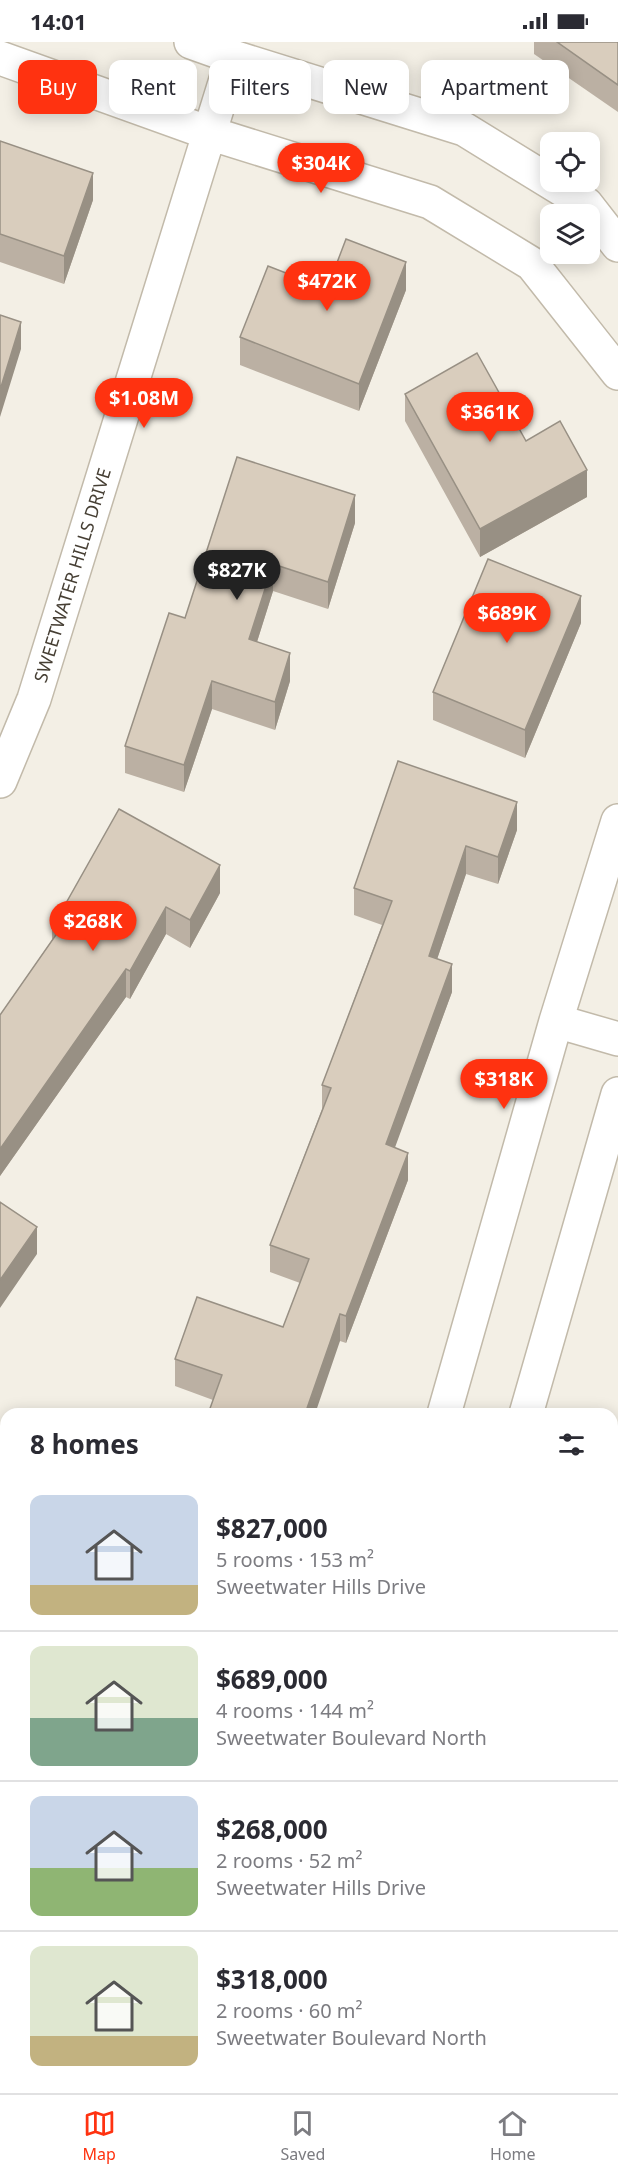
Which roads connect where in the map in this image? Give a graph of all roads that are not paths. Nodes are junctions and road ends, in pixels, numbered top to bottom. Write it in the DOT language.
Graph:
graph roads {
  1 [pos="191,42"];
  2 [pos="233,57"];
  3 [pos="0,58"];
  4 [pos="209,133"];
  5 [pos="618,245"];
  6 [pos="618,373"];
  7 [pos="0,781"];
  8 [pos="618,821"];
  9 [pos="556,1021"];
  10 [pos="618,1039"];
  11 [pos="618,1094"];
  12 [pos="446,1408"];
  13 [pos="528,1408"];
  1 -- 2 [label="street"];
  2 -- 4 [label="street, SWEETWATER HILLS DRIVE"];
  2 -- 5 [label="street"];
  3 -- 4 [label="street"];
  4 -- 6 [label="street"];
  4 -- 7 [label="street, SWEETWATER HILLS DRIVE"];
  8 -- 9 [label="street"];
  9 -- 10 [label="street"];
  9 -- 12 [label="street"];
  11 -- 13 [label="street"];
}
